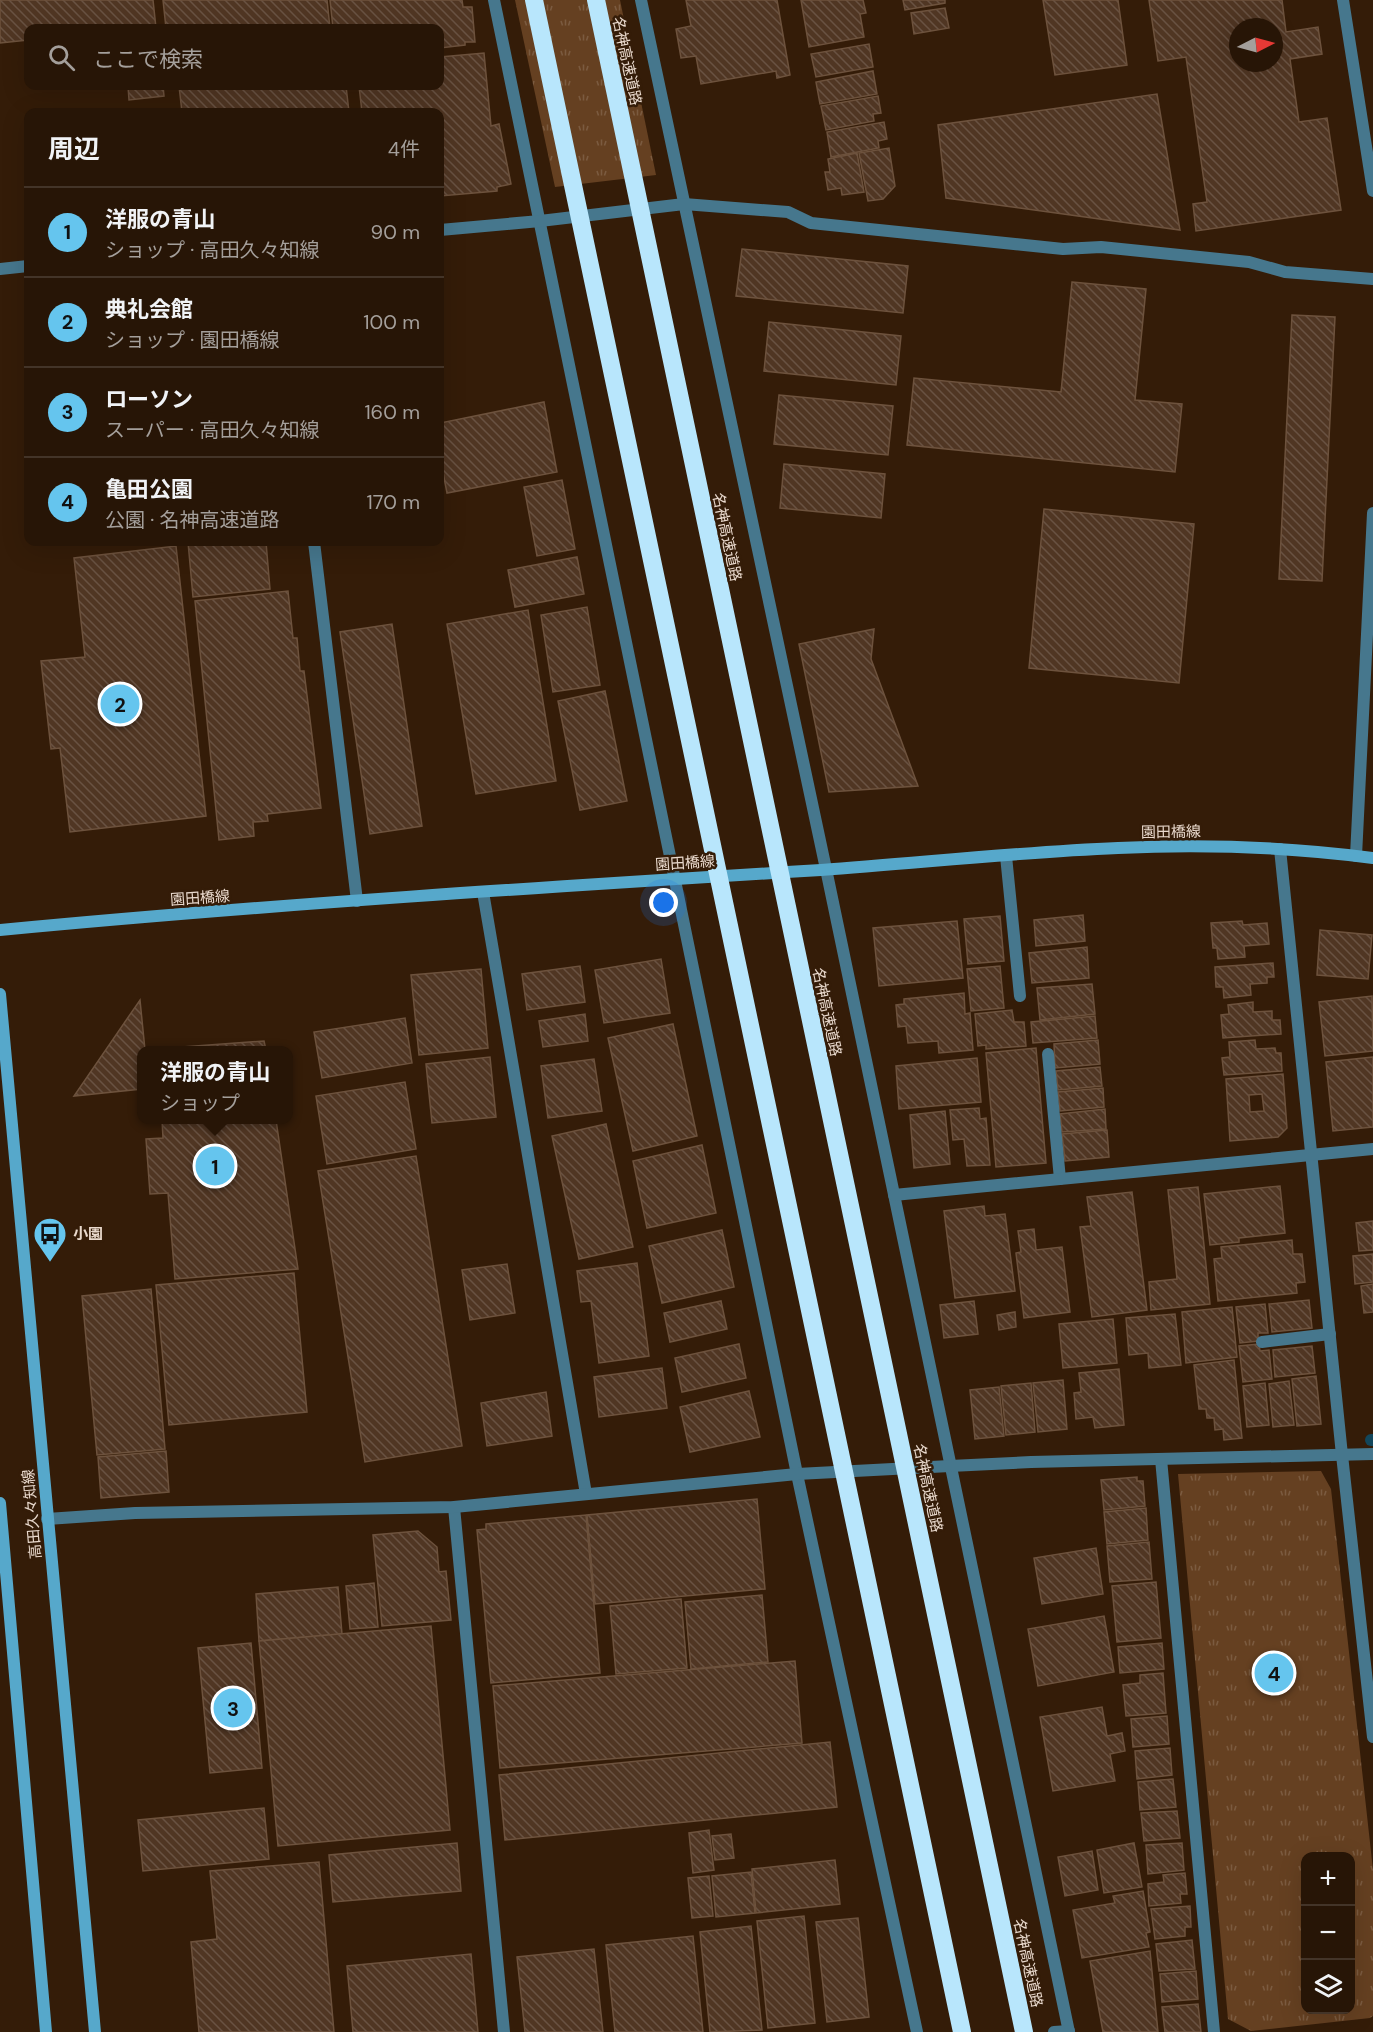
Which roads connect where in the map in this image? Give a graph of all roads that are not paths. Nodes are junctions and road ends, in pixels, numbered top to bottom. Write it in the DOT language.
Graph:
graph roads {
  1 [pos="494,0"];
  2 [pos="534,0"];
  3 [pos="596,0"];
  4 [pos="641,0"];
  5 [pos="1343,0"];
  6 [pos="1373,192"];
  7 [pos="684,204"];
  8 [pos="540,221"];
  9 [pos="444,230"];
  10 [pos="24,266"];
  11 [pos="0,269"];
  12 [pos="1373,279"];
  13 [pos="1373,513"];
  14 [pos="314,546"];
  15 [pos="1280,849"];
  16 [pos="1006,856"];
  17 [pos="1356,856"];
  18 [pos="1373,858"];
  19 [pos="826,869"];
  20 [pos="674,879"];
  21 [pos="483,892"];
  22 [pos="357,901"];
  23 [pos="0,930"];
  24 [pos="0,994"];
  25 [pos="1020,996"];
  26 [pos="1048,1054"];
  27 [pos="1373,1149"];
  28 [pos="1311,1155"];
  29 [pos="1060,1179"];
  30 [pos="894,1195"];
  31 [pos="1330,1334"];
  32 [pos="1262,1342"];
  33 [pos="1373,1454"];
  34 [pos="1342,1455"];
  35 [pos="1161,1459"];
  36 [pos="950,1466"];
  37 [pos="796,1474"];
  38 [pos="586,1494"];
  39 [pos="0,1503"];
  40 [pos="454,1507"];
  41 [pos="47,1519"];
  42 [pos="1368,1649"];
  43 [pos="1373,1737"];
  44 [pos="1069,2031"];
  45 [pos="46,2032"];
  46 [pos="95,2032"];
  47 [pos="504,2032"];
  48 [pos="917,2032"];
  49 [pos="962,2032"];
  50 [pos="1024,2032"];
  51 [pos="1054,2032"];
  52 [pos="1214,2032"];
  1 -- 8 [label="street"];
  2 -- 49 [label="highway"];
  3 -- 50 [label="highway, 名神高速道路"];
  4 -- 7 [label="street"];
  5 -- 6 [label="street"];
  7 -- 8 [label="street"];
  7 -- 12 [label="street"];
  7 -- 19 [label="street"];
  8 -- 9 [label="street"];
  8 -- 20 [label="street"];
  10 -- 11 [label="street"];
  13 -- 17 [label="street"];
  14 -- 22 [label="street"];
  15 -- 16 [label="main road, 園田橋線"];
  15 -- 17 [label="main road, 園田橋線"];
  15 -- 28 [label="street"];
  16 -- 19 [label="main road, 園田橋線"];
  16 -- 25 [label="street"];
  17 -- 18 [label="main road, 園田橋線"];
  19 -- 20 [label="main road, 園田橋線"];
  19 -- 30 [label="street"];
  20 -- 21 [label="main road, 園田橋線"];
  20 -- 37 [label="street"];
  21 -- 22 [label="main road, 園田橋線"];
  21 -- 38 [label="street"];
  22 -- 23 [label="main road, 園田橋線"];
  24 -- 41 [label="main road, 高田久々知線"];
  26 -- 29 [label="street"];
  27 -- 28 [label="street"];
  28 -- 29 [label="street"];
  28 -- 31 [label="street"];
  29 -- 30 [label="street"];
  30 -- 36 [label="street"];
  31 -- 32 [label="street"];
  31 -- 34 [label="street"];
  33 -- 34 [label="street"];
  34 -- 35 [label="street"];
  34 -- 42 [label="street"];
  35 -- 36 [label="street"];
  35 -- 52 [label="street"];
  36 -- 37 [label="street"];
  36 -- 44 [label="street"];
  37 -- 38 [label="street"];
  37 -- 48 [label="street"];
  38 -- 40 [label="street"];
  39 -- 45 [label="main road, 高田久々知線"];
  40 -- 41 [label="street"];
  40 -- 47 [label="street"];
  41 -- 46 [label="main road, 高田久々知線"];
  42 -- 43 [label="street"];
  44 -- 51 [label="street"];
}
